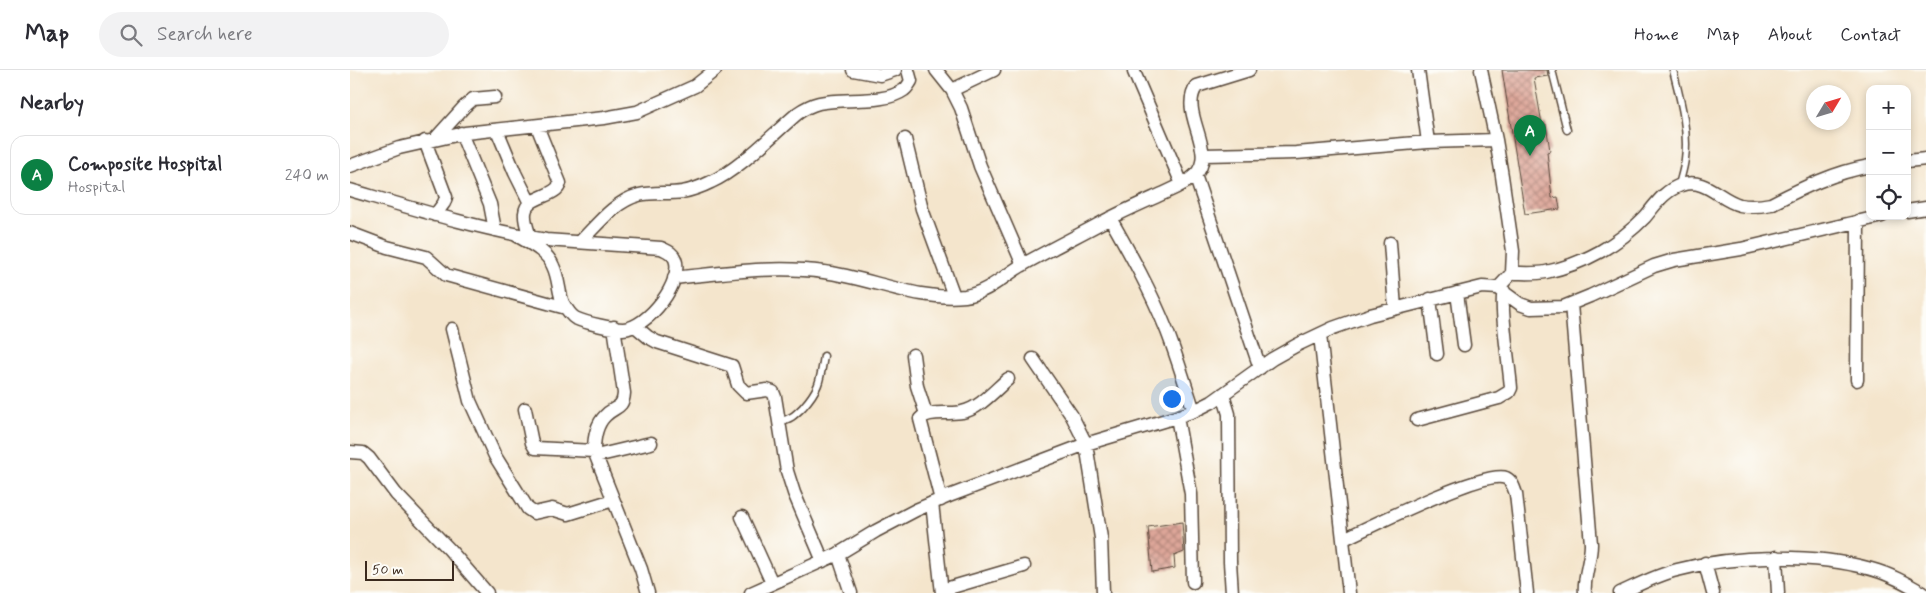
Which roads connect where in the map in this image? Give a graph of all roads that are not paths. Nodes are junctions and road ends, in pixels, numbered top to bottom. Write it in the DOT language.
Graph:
graph roads {
  1 [pos="715,70"];
  2 [pos="853,70"];
  3 [pos="895,70"];
  4 [pos="908,70"];
  5 [pos="936,70"];
  6 [pos="994,70"];
  7 [pos="1250,70"];
  8 [pos="1418,70"];
  9 [pos="1481,70"];
  10 [pos="1552,70"];
  11 [pos="1673,70"];
  12 [pos="1134,72"];
  13 [pos="952,90"];
  14 [pos="495,97"];
  15 [pos="537,126"];
  16 [pos="497,130"];
  17 [pos="1567,130"];
  18 [pos="461,133"];
  19 [pos="905,139"];
  20 [pos="430,140"];
  21 [pos="1496,140"];
  22 [pos="1428,142"];
  23 [pos="1203,155"];
  24 [pos="1926,160"];
  25 [pos="1911,161"];
  26 [pos="350,166"];
  27 [pos="1866,167"];
  28 [pos="1196,175"];
  29 [pos="1182,184"];
  30 [pos="1679,185"];
  31 [pos="350,190"];
  32 [pos="530,204"];
  33 [pos="1926,208"];
  34 [pos="1911,210"];
  35 [pos="435,215"];
  36 [pos="1110,218"];
  37 [pos="1866,219"];
  38 [pos="1858,221"];
  39 [pos="495,230"];
  40 [pos="350,233"];
  41 [pos="516,235"];
  42 [pos="530,237"];
  43 [pos="580,242"];
  44 [pos="1390,243"];
  45 [pos="1023,265"];
  46 [pos="1512,273"];
  47 [pos="674,278"];
  48 [pos="1501,290"];
  49 [pos="1457,293"];
  50 [pos="954,296"];
  51 [pos="1430,299"];
  52 [pos="1571,304"];
  53 [pos="566,308"];
  54 [pos="1395,308"];
  55 [pos="636,326"];
  56 [pos="614,327"];
  57 [pos="452,329"];
  58 [pos="1320,335"];
  59 [pos="1464,345"];
  60 [pos="1437,354"];
  61 [pos="824,356"];
  62 [pos="914,356"];
  63 [pos="1033,359"];
  64 [pos="1260,368"];
  65 [pos="1008,379"];
  66 [pos="1857,380"];
  67 [pos="1223,394"];
  68 [pos="525,409"];
  69 [pos="1194,411"];
  70 [pos="926,414"];
  71 [pos="1178,417"];
  72 [pos="1417,420"];
  73 [pos="778,421"];
  74 [pos="651,443"];
  75 [pos="1086,444"];
  76 [pos="350,452"];
  77 [pos="595,453"];
  78 [pos="613,500"];
  79 [pos="936,502"];
  80 [pos="742,517"];
  81 [pos="1344,539"];
  82 [pos="838,554"];
  83 [pos="1776,557"];
  84 [pos="823,561"];
  85 [pos="1705,563"];
  86 [pos="1024,566"];
  87 [pos="1193,582"];
  88 [pos="772,584"];
  89 [pos="942,592"];
  90 [pos="487,593"];
  91 [pos="648,593"];
  92 [pos="751,593"];
  93 [pos="851,593"];
  94 [pos="1102,593"];
  95 [pos="1232,593"];
  96 [pos="1349,593"];
  97 [pos="1527,593"];
  98 [pos="1585,593"];
  99 [pos="1620,593"];
  100 [pos="1713,593"];
  101 [pos="1778,593"];
  102 [pos="1923,593"];
  1 -- 15 [label="street"];
  2 -- 3 [label="street"];
  4 -- 43 [label="street"];
  5 -- 13 [label="street"];
  6 -- 13 [label="street"];
  7 -- 23 [label="street"];
  8 -- 22 [label="street"];
  9 -- 21 [label="street"];
  10 -- 17 [label="lane"];
  11 -- 30 [label="lane"];
  12 -- 29 [label="street"];
  13 -- 45 [label="street"];
  14 -- 20 [label="street"];
  15 -- 16 [label="street"];
  15 -- 32 [label="street"];
  16 -- 18 [label="street"];
  16 -- 32 [label="street"];
  18 -- 20 [label="street"];
  18 -- 39 [label="street"];
  19 -- 50 [label="street"];
  20 -- 26 [label="street"];
  20 -- 35 [label="street"];
  21 -- 22 [label="street"];
  21 -- 46 [label="street"];
  22 -- 23 [label="street"];
  23 -- 28 [label="street"];
  24 -- 25 [label="street"];
  27 -- 30 [label="street"];
  28 -- 29 [label="street"];
  28 -- 64 [label="street"];
  29 -- 36 [label="street"];
  30 -- 46 [label="street"];
  31 -- 35 [label="street"];
  32 -- 42 [label="street"];
  33 -- 34 [label="street"];
  35 -- 39 [label="street"];
  36 -- 45 [label="street"];
  36 -- 69 [label="street"];
  37 -- 38 [label="street"];
  38 -- 52 [label="street"];
  38 -- 66 [label="street"];
  39 -- 41 [label="street"];
  40 -- 53 [label="street"];
  41 -- 42 [label="street"];
  41 -- 53 [label="street"];
  42 -- 43 [label="street"];
  43 -- 47 [label="street"];
  44 -- 54 [label="street"];
  45 -- 50 [label="street"];
  46 -- 48 [label="street"];
  47 -- 50 [label="street"];
  47 -- 55 [label="street"];
  48 -- 49 [label="street"];
  48 -- 52 [label="street"];
  48 -- 72 [label="street"];
  49 -- 51 [label="street"];
  49 -- 59 [label="street"];
  51 -- 54 [label="street"];
  51 -- 60 [label="street"];
  52 -- 98 [label="street"];
  53 -- 56 [label="street"];
  54 -- 58 [label="street"];
  55 -- 56 [label="street"];
  55 -- 73 [label="street"];
  56 -- 77 [label="street"];
  57 -- 78 [label="street"];
  58 -- 64 [label="street"];
  58 -- 81 [label="street"];
  61 -- 73 [label="lane"];
  62 -- 70 [label="street"];
  63 -- 75 [label="street"];
  64 -- 67 [label="street"];
  65 -- 70 [label="street"];
  67 -- 69 [label="street"];
  67 -- 95 [label="street"];
  68 -- 77 [label="street"];
  69 -- 71 [label="street"];
  70 -- 79 [label="street"];
  71 -- 75 [label="street"];
  71 -- 87 [label="street"];
  73 -- 84 [label="street"];
  74 -- 77 [label="street"];
  75 -- 79 [label="street"];
  75 -- 94 [label="street"];
  76 -- 90 [label="street"];
  77 -- 78 [label="street"];
  78 -- 91 [label="street"];
  79 -- 82 [label="street"];
  79 -- 89 [label="street"];
  80 -- 88 [label="street"];
  81 -- 96 [label="street"];
  81 -- 97 [label="street"];
  82 -- 84 [label="street"];
  82 -- 93 [label="street"];
  83 -- 85 [label="street"];
  83 -- 101 [label="street"];
  83 -- 102 [label="street"];
  84 -- 88 [label="street"];
  85 -- 99 [label="street"];
  85 -- 100 [label="street"];
  86 -- 89 [label="street"];
  88 -- 92 [label="street"];
}
